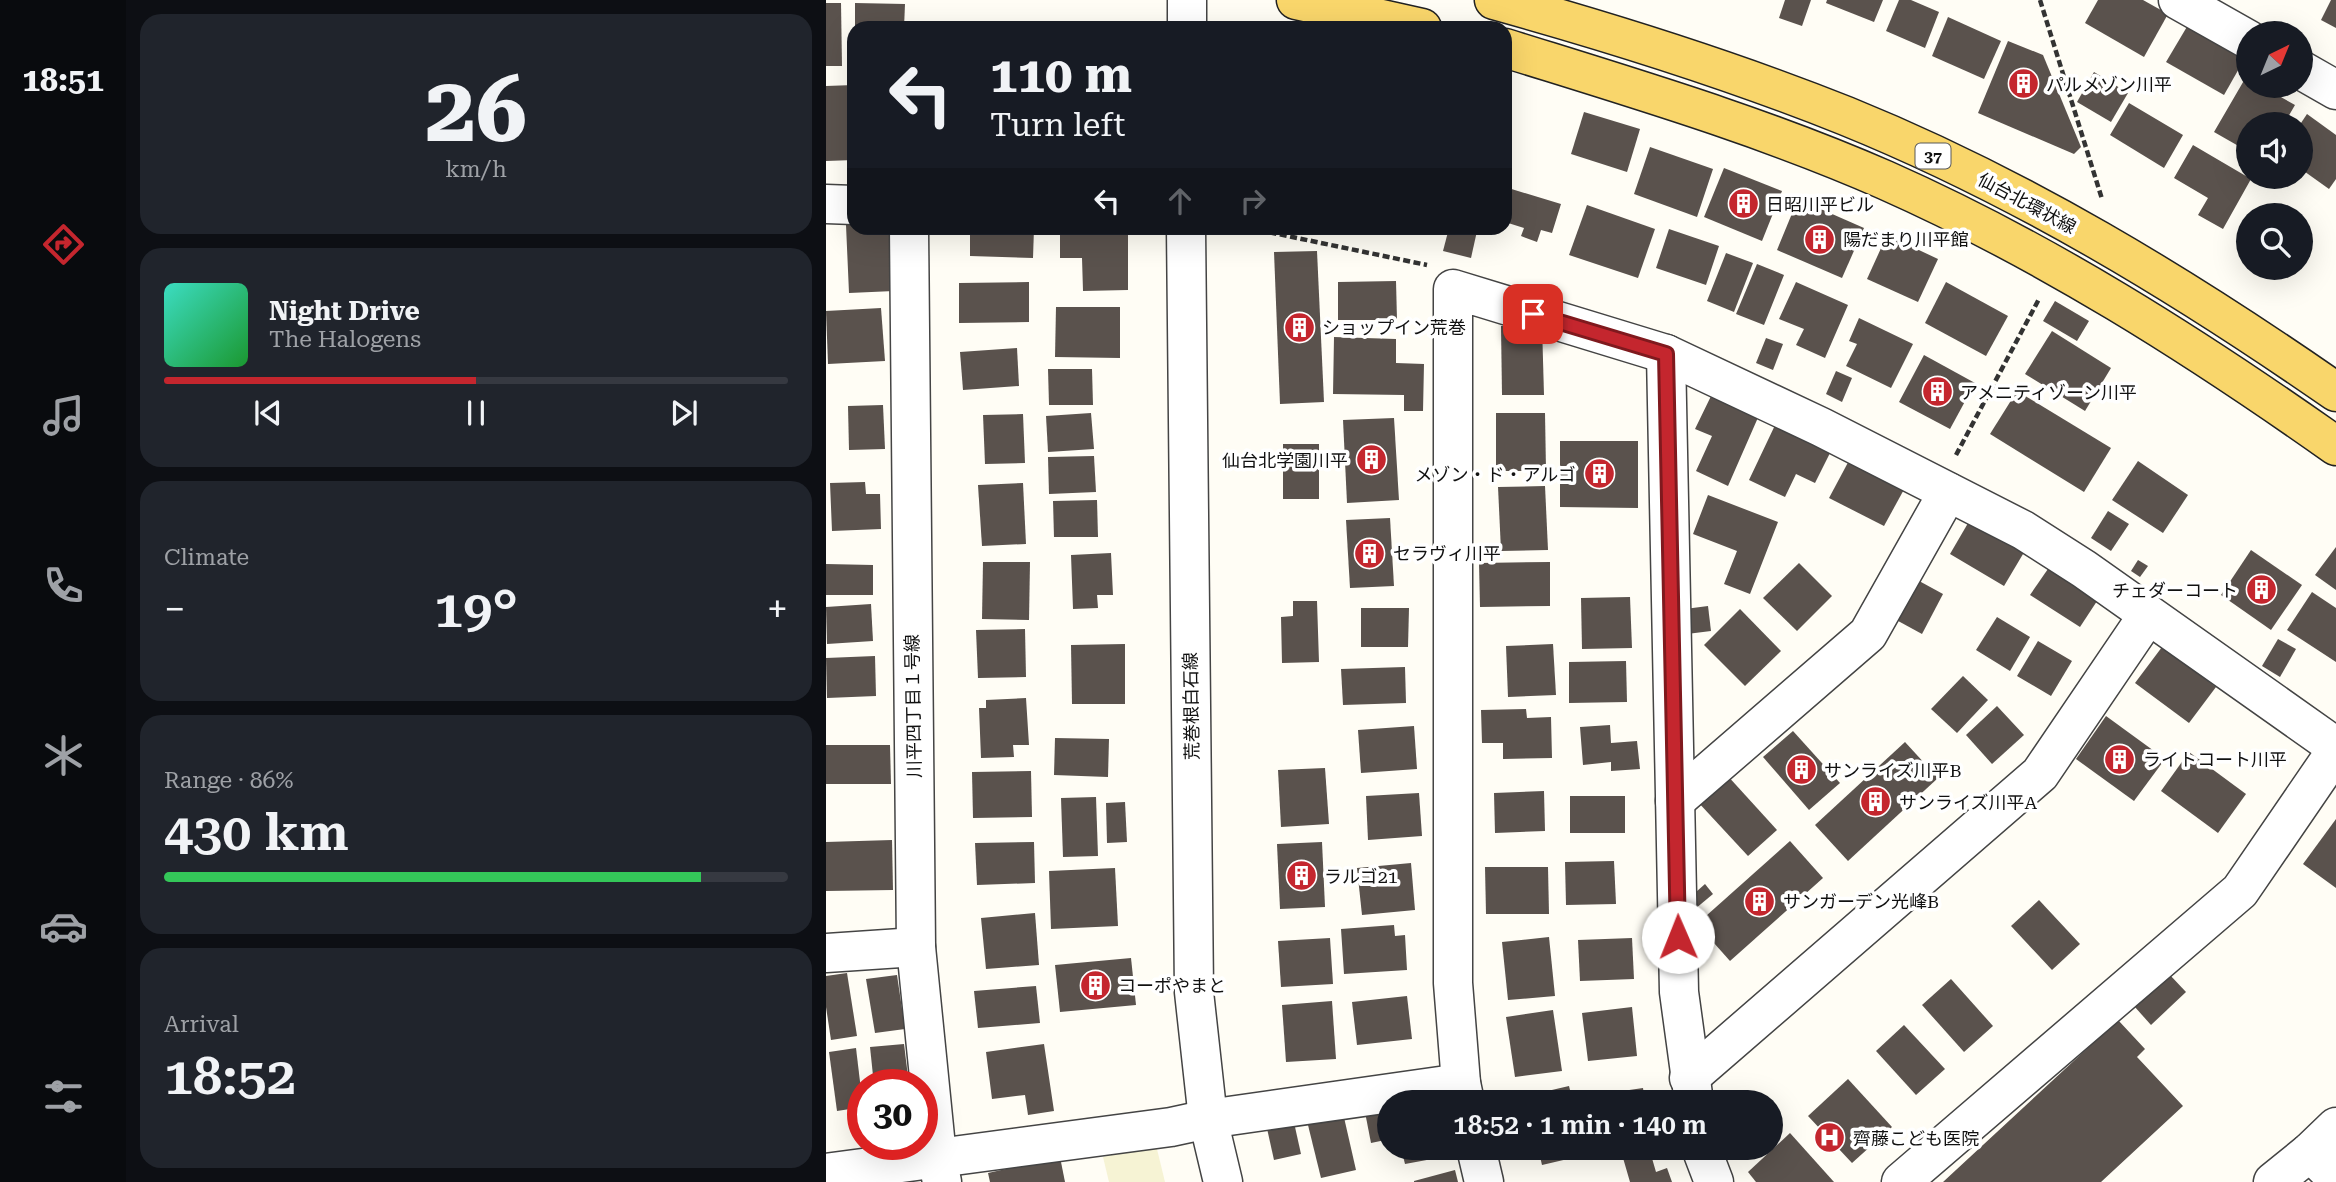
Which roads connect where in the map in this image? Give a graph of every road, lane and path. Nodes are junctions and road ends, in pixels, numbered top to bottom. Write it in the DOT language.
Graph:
graph roads {
  1 [pos="1187,0"];
  2 [pos="1296,0"];
  3 [pos="1494,0"];
  4 [pos="2039,0"];
  5 [pos="2178,0"];
  6 [pos="1186,21"];
  7 [pos="1390,21"];
  8 [pos="2236,33"];
  9 [pos="1512,50"];
  10 [pos="2314,77"];
  11 [pos="2336,90"];
  12 [pos="826,204"];
  13 [pos="847,205"];
  14 [pos="2106,210"];
  15 [pos="909,235"];
  16 [pos="1186,235"];
  17 [pos="1282,235"];
  18 [pos="1453,289"];
  19 [pos="2044,289"];
  20 [pos="1666,354"];
  21 [pos="2336,392"];
  22 [pos="2336,446"];
  23 [pos="1944,490"];
  24 [pos="2148,615"];
  25 [pos="2336,749"];
  26 [pos="1675,802"];
  27 [pos="916,947"];
  28 [pos="826,953"];
  29 [pos="1463,1090"];
  30 [pos="1691,1090"];
  31 [pos="1377,1102"];
  32 [pos="1208,1119"];
  33 [pos="2327,1152"];
  34 [pos="1479,1160"];
  35 [pos="1706,1160"];
  36 [pos="939,1169"];
  37 [pos="826,1173"];
  38 [pos="1223,1182"];
  39 [pos="1484,1182"];
  40 [pos="1714,1182"];
  41 [pos="1902,1182"];
  42 [pos="2273,1182"];
  1 -- 6 [label="street"];
  2 -- 7 [label="main road"];
  3 -- 21 [label="main road, 仙台北環状線 / 37"];
  4 -- 14 [label="path"];
  5 -- 8 [label="street"];
  9 -- 22 [label="main road, 37"];
  10 -- 11 [label="street"];
  12 -- 13 [label="street"];
  15 -- 27 [label="street, 川平四丁目１号線"];
  16 -- 32 [label="street, 荒巻根白石線"];
  17 -- 18 [label="path"];
  18 -- 20 [label="street"];
  18 -- 29 [label="street"];
  19 -- 23 [label="path"];
  20 -- 23 [label="street"];
  20 -- 26 [label="street"];
  23 -- 24 [label="street"];
  23 -- 26 [label="street"];
  24 -- 25 [label="street"];
  24 -- 30 [label="street"];
  25 -- 41 [label="street"];
  26 -- 30 [label="street"];
  27 -- 28 [label="street"];
  27 -- 36 [label="street, 川平四丁目１号線"];
  31 -- 32 [label="street"];
  32 -- 36 [label="street"];
  32 -- 38 [label="street, 荒巻根白石線"];
  33 -- 42 [label="street"];
  34 -- 39 [label="street"];
  35 -- 40 [label="street"];
  36 -- 37 [label="street"];
}
